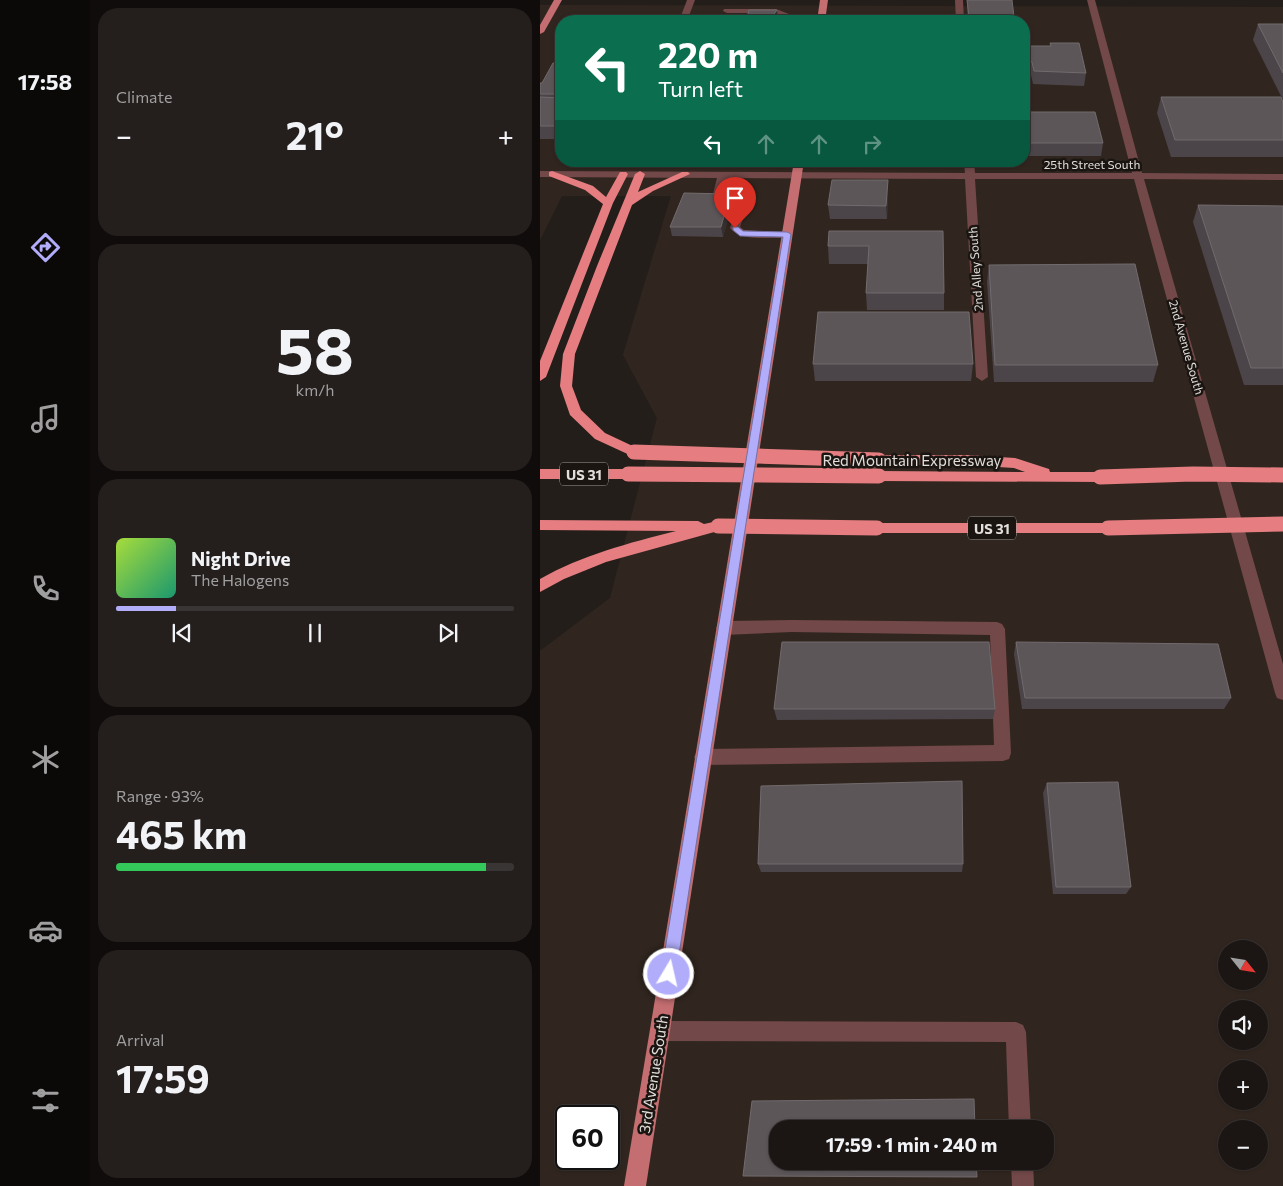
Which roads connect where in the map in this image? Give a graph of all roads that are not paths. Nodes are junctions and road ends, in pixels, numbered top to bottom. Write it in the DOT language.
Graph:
graph roads {
  1 [pos="558,0"];
  2 [pos="691,0"];
  3 [pos="731,0"];
  4 [pos="824,0"];
  5 [pos="959,0"];
  6 [pos="1091,0"];
  7 [pos="727,11"];
  8 [pos="685,15"];
  9 [pos="726,15"];
  10 [pos="785,15"];
  11 [pos="822,15"];
  12 [pos="960,15"];
  13 [pos="540,32"];
  14 [pos="626,167"];
  15 [pos="969,167"];
  16 [pos="797,168"];
  17 [pos="540,174"];
  18 [pos="552,174"];
  19 [pos="623,174"];
  20 [pos="640,174"];
  21 [pos="685,174"];
  22 [pos="723,174"];
  23 [pos="969,176"];
  24 [pos="1138,176"];
  25 [pos="1283,177"];
  26 [pos="608,202"];
  27 [pos="628,203"];
  28 [pos="787,234"];
  29 [pos="540,377"];
  30 [pos="982,377"];
  31 [pos="540,474"];
  32 [pos="1283,475"];
  33 [pos="1057,477"];
  34 [pos="1283,524"];
  35 [pos="540,525"];
  36 [pos="718,526"];
  37 [pos="540,586"];
  38 [pos="724,628"];
  39 [pos="1283,693"];
  40 [pos="704,757"];
  41 [pos="660,1031"];
  42 [pos="1020,1120"];
  43 [pos="1022,1170"];
  44 [pos="635,1186"];
  45 [pos="1023,1186"];
  1 -- 13 [label="main road"];
  2 -- 8 [label="street"];
  3 -- 7 [label="street"];
  4 -- 11 [label="main road"];
  5 -- 12 [label="street"];
  6 -- 24 [label="street, 2nd Avenue South"];
  7 -- 9 [label="street"];
  7 -- 10 [label="street"];
  14 -- 19 [label="street"];
  15 -- 23 [label="street, 2nd Alley South"];
  16 -- 22 [label="street, 25th Street South"];
  16 -- 23 [label="street, 25th Street South"];
  16 -- 28 [label="main road, 3rd Avenue South"];
  17 -- 18 [label="street, 25th Street South"];
  18 -- 19 [label="street, 25th Street South"];
  18 -- 26 [label="highway"];
  19 -- 20 [label="street, 25th Street South"];
  19 -- 26 [label="highway"];
  20 -- 21 [label="street, 25th Street South"];
  20 -- 27 [label="highway"];
  21 -- 22 [label="street, 25th Street South"];
  21 -- 27 [label="highway"];
  22 -- 28 [label="street"];
  23 -- 24 [label="street, 25th Street South"];
  23 -- 30 [label="street, 2nd Alley South"];
  24 -- 25 [label="street, 25th Street South"];
  24 -- 39 [label="street, 2nd Avenue South"];
  26 -- 29 [label="highway"];
  27 -- 33 [label="highway, bridge"];
  28 -- 38 [label="main road, 3rd Avenue South"];
  31 -- 33 [label="highway, Red Mountain Expressway / US 31, bridge"];
  32 -- 33 [label="highway, Red Mountain Expressway / US 31, bridge"];
  34 -- 36 [label="highway, US 31, bridge"];
  35 -- 36 [label="highway, US 31"];
  36 -- 37 [label="highway"];
  38 -- 40 [label="main road, 3rd Avenue South"];
  38 -- 40 [label="street"];
  40 -- 41 [label="main road, 3rd Avenue South"];
  41 -- 42 [label="street"];
  41 -- 44 [label="main road, 3rd Avenue South"];
  43 -- 45 [label="street"];
}
